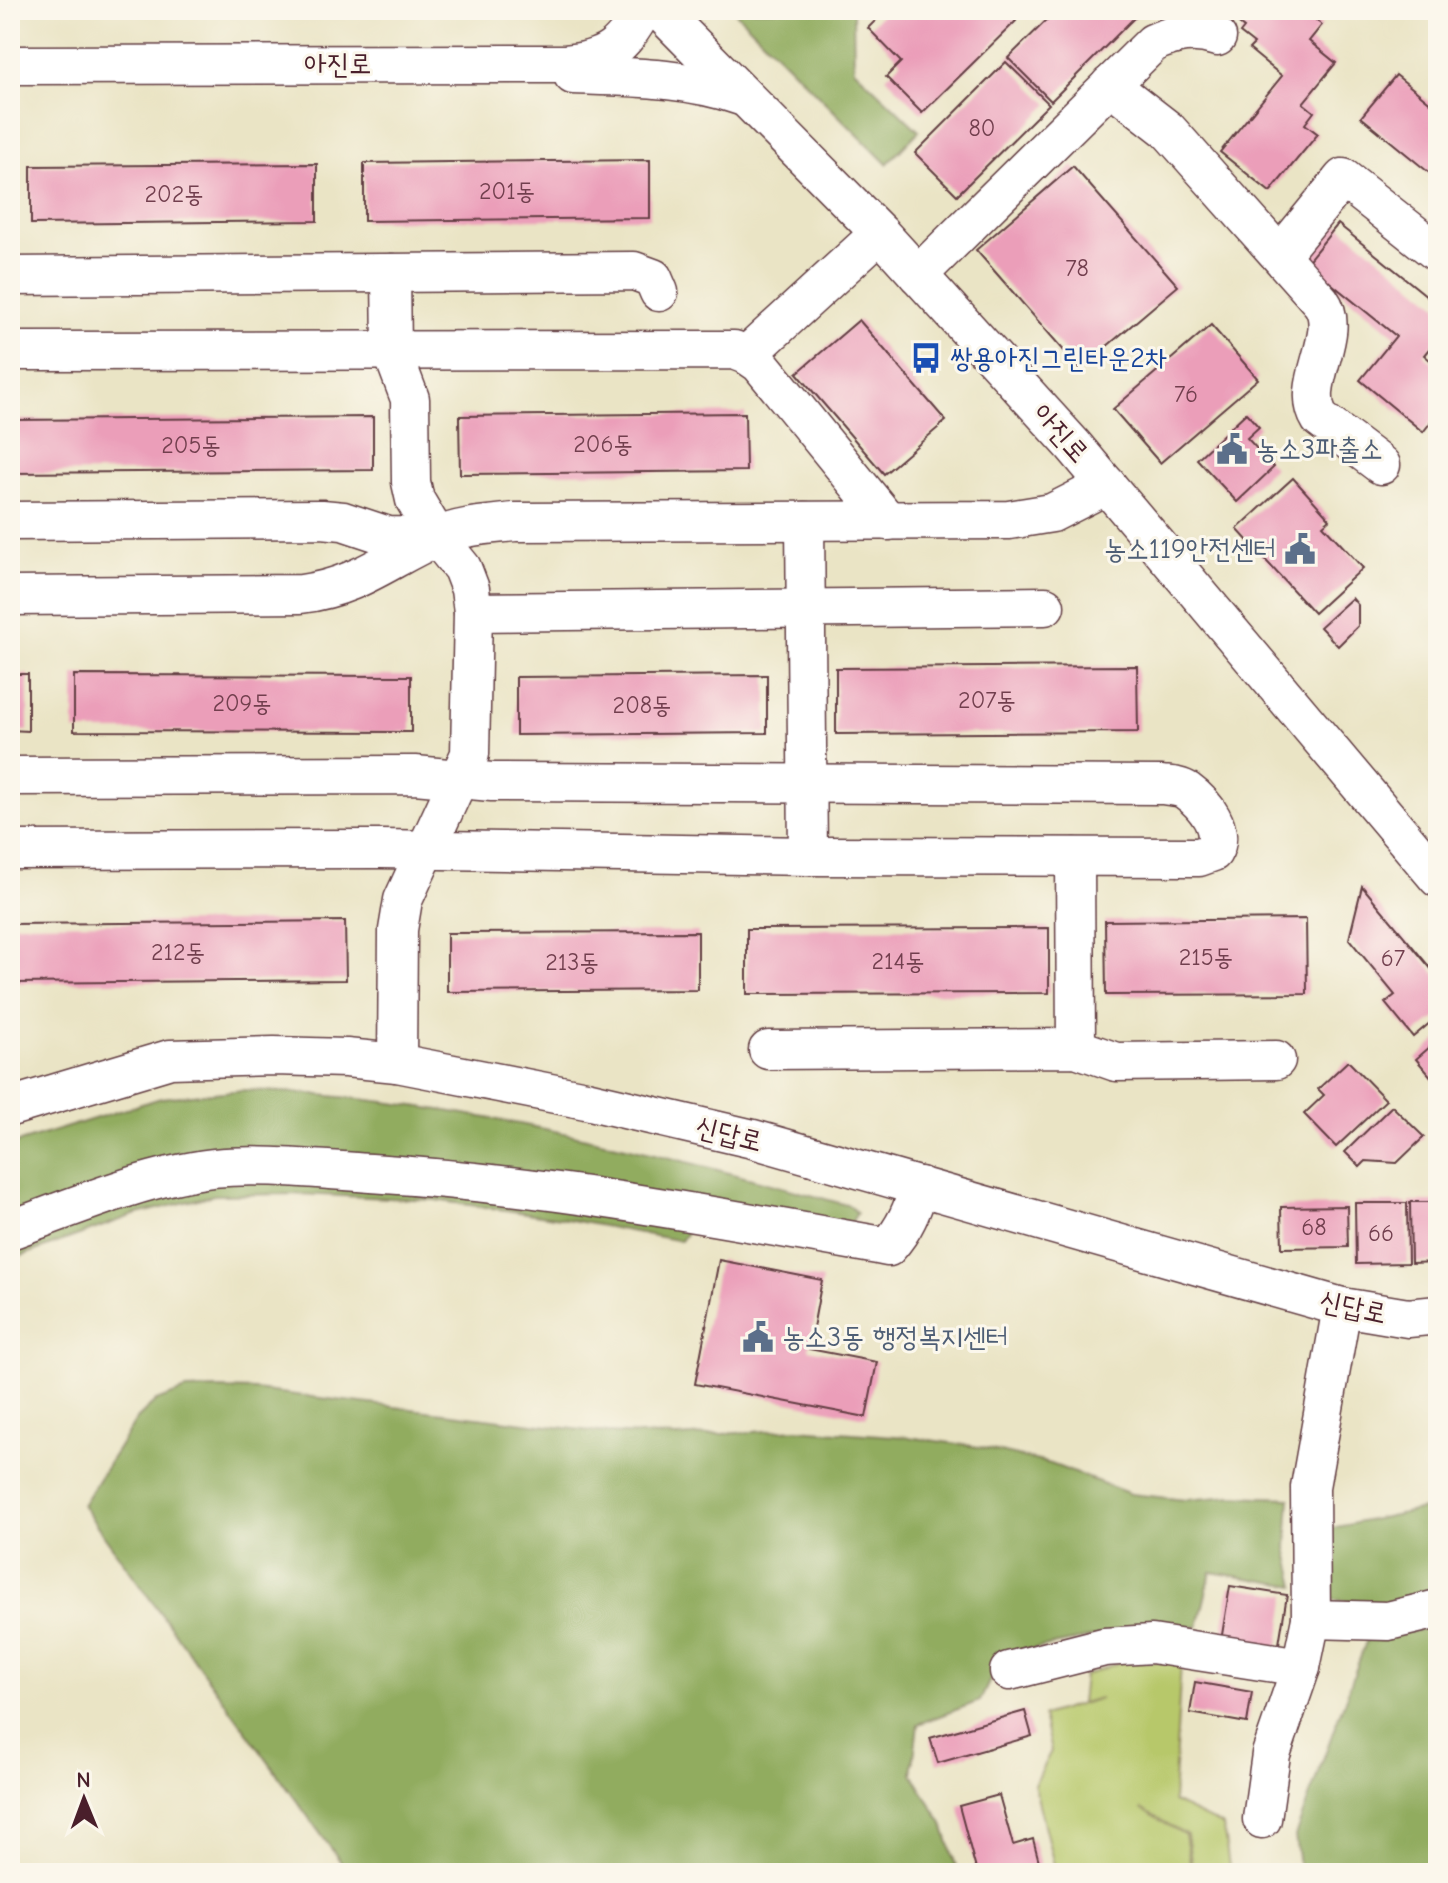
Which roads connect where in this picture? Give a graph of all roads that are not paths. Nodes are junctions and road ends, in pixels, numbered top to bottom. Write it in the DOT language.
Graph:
graph roads {
  1 [pos="643,10"];
  2 [pos="659,10"];
  3 [pos="1217,37"];
  4 [pos="467,64"];
  5 [pos="10,65"];
  6 [pos="1110,85"];
  7 [pos="743,97"];
  8 [pos="880,233"];
  9 [pos="1438,253"];
  10 [pos="1280,255"];
  11 [pos="391,273"];
  12 [pos="918,275"];
  13 [pos="10,276"];
  14 [pos="659,292"];
  15 [pos="10,351"];
  16 [pos="392,351"];
  17 [pos="747,355"];
  18 [pos="1381,465"];
  19 [pos="1107,485"];
  20 [pos="10,521"];
  21 [pos="805,521"];
  22 [pos="888,521"];
  23 [pos="437,537"];
  24 [pos="10,596"];
  25 [pos="1045,606"];
  26 [pos="806,609"];
  27 [pos="473,612"];
  28 [pos="10,776"];
  29 [pos="461,779"];
  30 [pos="808,783"];
  31 [pos="10,850"];
  32 [pos="424,850"];
  33 [pos="808,856"];
  34 [pos="1075,857"];
  35 [pos="1438,878"];
  36 [pos="1076,1048"];
  37 [pos="768,1050"];
  38 [pos="1276,1060"];
  39 [pos="397,1063"];
  40 [pos="10,1107"];
  41 [pos="920,1186"];
  42 [pos="10,1230"];
  43 [pos="1342,1307"];
  44 [pos="1438,1315"];
  45 [pos="1438,1609"];
  46 [pos="1311,1619"];
  47 [pos="1301,1667"];
  48 [pos="1009,1671"];
  49 [pos="1262,1819"];
  1 -- 4 [label="street, 아진로"];
  2 -- 7 [label="street, 아진로"];
  3 -- 6 [label="street"];
  4 -- 5 [label="street, 아진로"];
  4 -- 7 [label="street"];
  6 -- 10 [label="street"];
  6 -- 12 [label="street"];
  7 -- 8 [label="street, 아진로"];
  8 -- 12 [label="street, 아진로"];
  8 -- 17 [label="street"];
  9 -- 10 [label="street"];
  10 -- 18 [label="street"];
  11 -- 13 [label="street"];
  11 -- 14 [label="street"];
  11 -- 16 [label="street"];
  12 -- 19 [label="street, 아진로"];
  15 -- 16 [label="street"];
  16 -- 17 [label="street"];
  16 -- 23 [label="street"];
  17 -- 22 [label="street"];
  19 -- 22 [label="street"];
  19 -- 35 [label="street, 아진로"];
  20 -- 23 [label="street"];
  21 -- 22 [label="street"];
  21 -- 23 [label="street"];
  21 -- 26 [label="street"];
  23 -- 24 [label="street"];
  23 -- 27 [label="street"];
  25 -- 26 [label="street"];
  26 -- 27 [label="street"];
  26 -- 30 [label="street"];
  27 -- 29 [label="street"];
  28 -- 29 [label="street"];
  29 -- 30 [label="street"];
  29 -- 32 [label="street"];
  30 -- 33 [label="street"];
  30 -- 34 [label="street"];
  31 -- 32 [label="street"];
  32 -- 33 [label="street"];
  32 -- 39 [label="street"];
  33 -- 34 [label="street"];
  34 -- 36 [label="street"];
  36 -- 37 [label="street"];
  36 -- 38 [label="street"];
  39 -- 40 [label="street, 신답로"];
  39 -- 41 [label="street, 신답로"];
  41 -- 42 [label="street"];
  41 -- 43 [label="street, 신답로"];
  43 -- 44 [label="street, 신답로"];
  43 -- 46 [label="street"];
  45 -- 46 [label="street"];
  46 -- 47 [label="street"];
  47 -- 48 [label="street"];
  47 -- 49 [label="street"];
}
